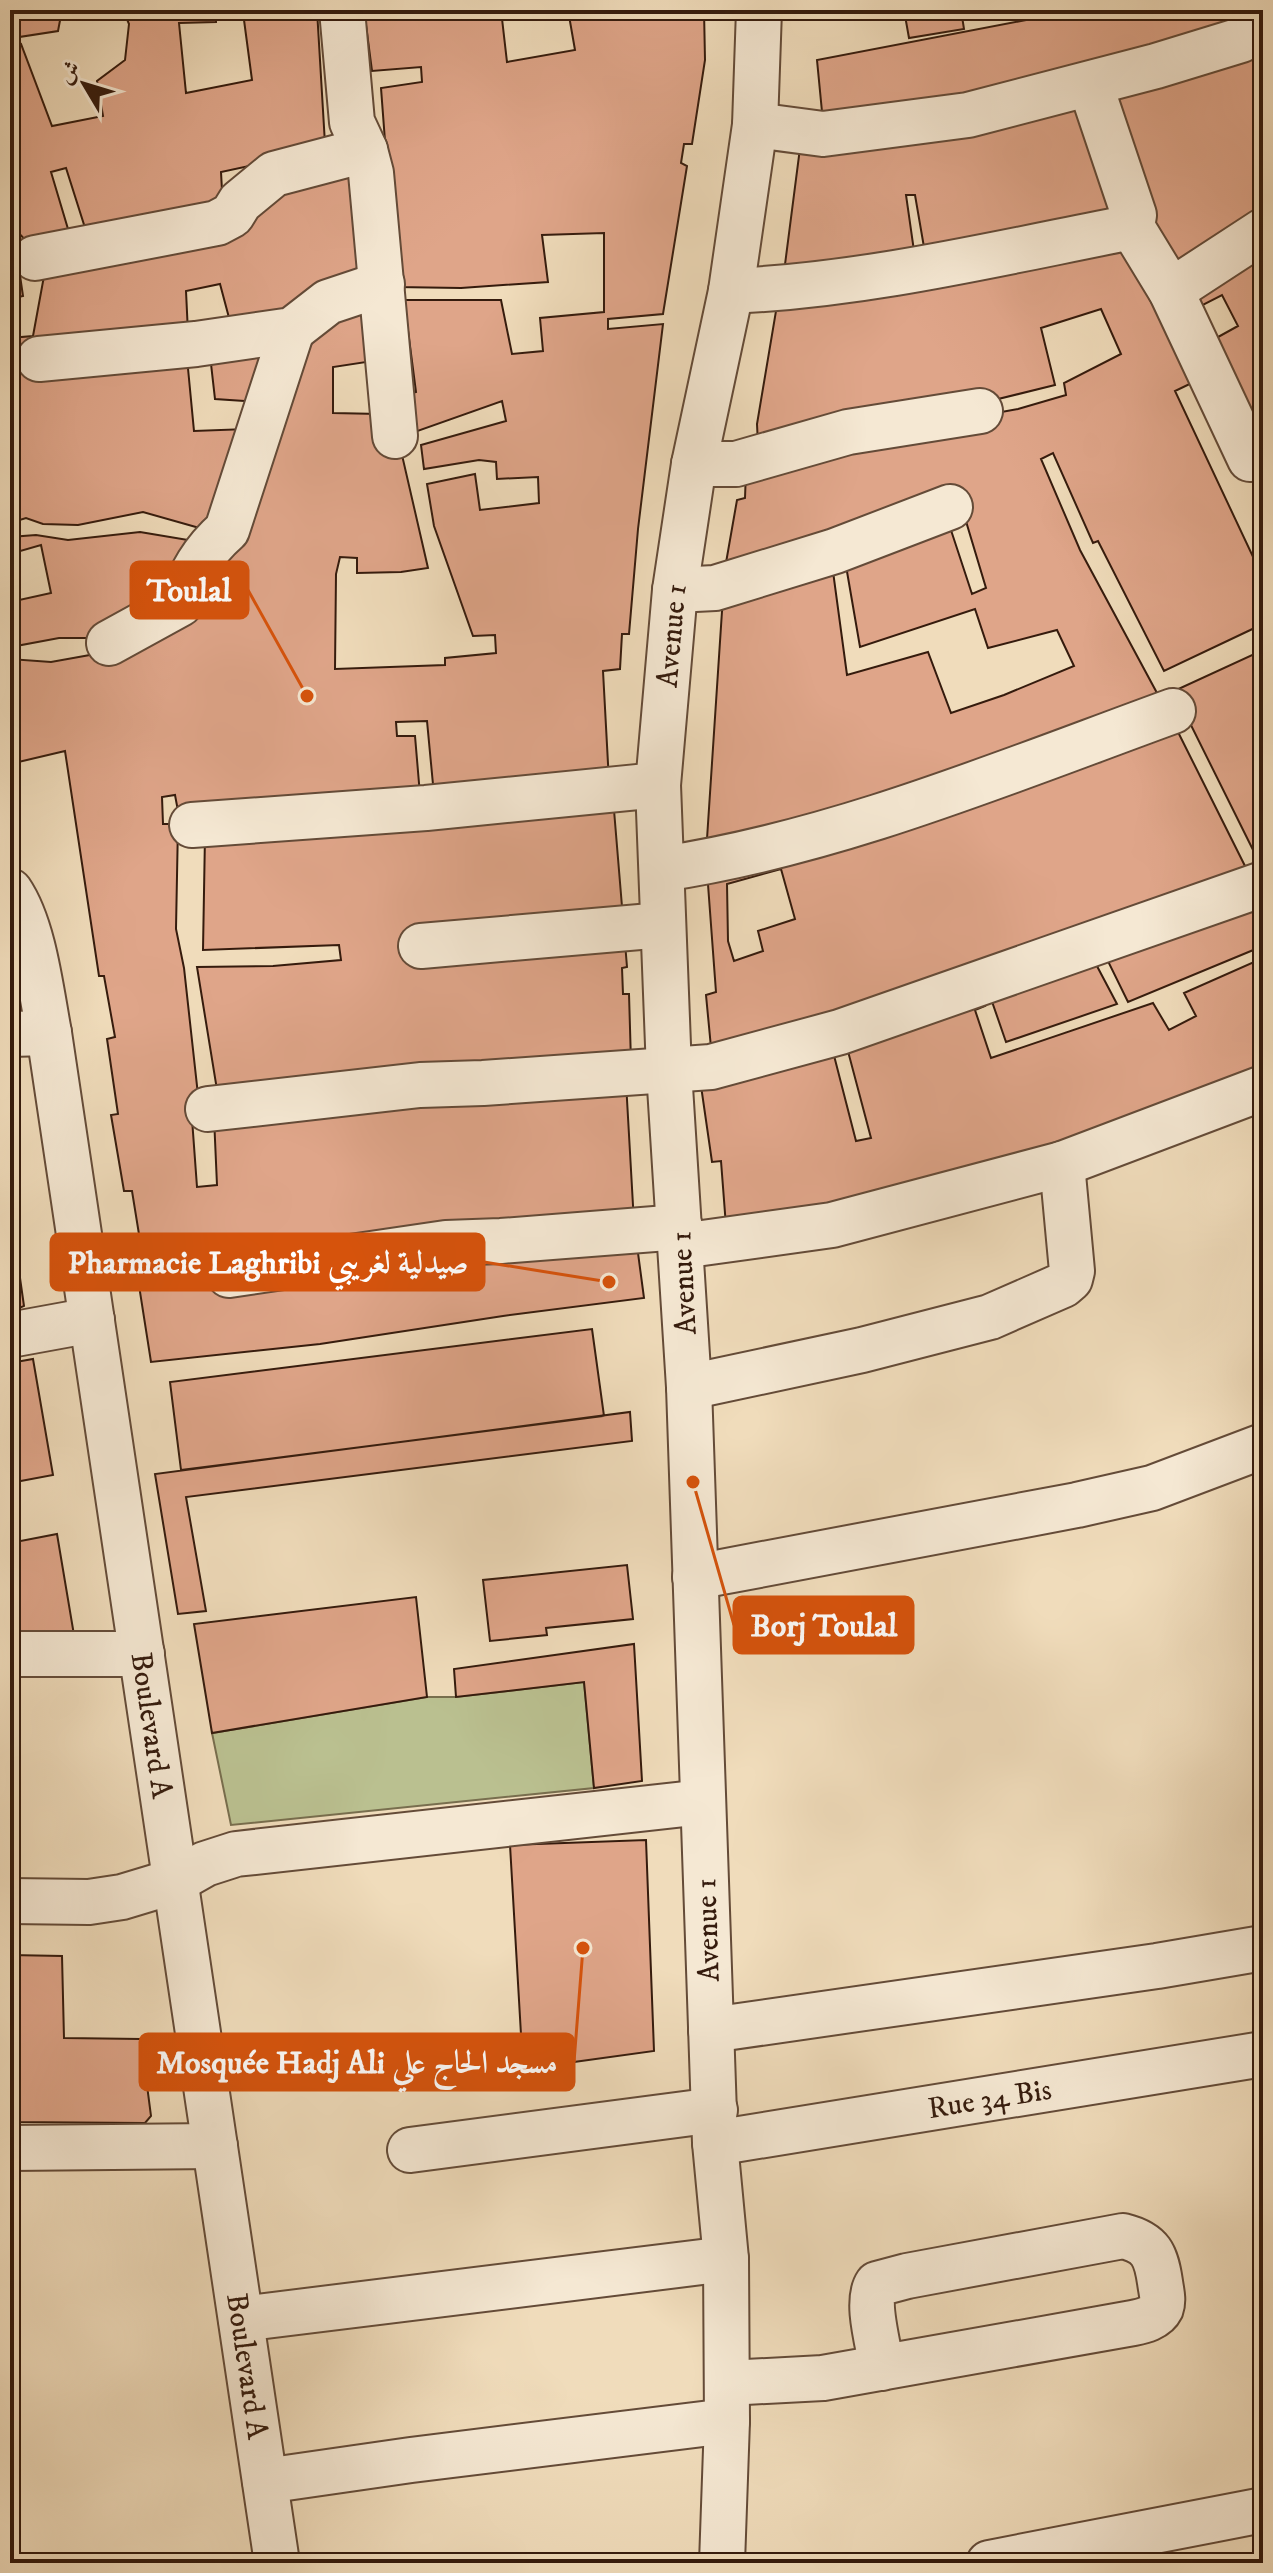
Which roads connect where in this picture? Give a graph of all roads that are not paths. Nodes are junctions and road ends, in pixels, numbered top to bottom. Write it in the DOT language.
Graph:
graph roads {
  1 [pos="342,10"];
  2 [pos="759,10"];
  3 [pos="1263,28"];
  4 [pos="1090,84"];
  5 [pos="755,125"];
  6 [pos="365,150"];
  7 [pos="1132,227"];
  8 [pos="1263,231"];
  9 [pos="35,258"];
  10 [pos="382,284"];
  11 [pos="731,291"];
  12 [pos="1171,291"];
  13 [pos="292,330"];
  14 [pos="39,359"];
  15 [pos="980,411"];
  16 [pos="395,436"];
  17 [pos="1250,459"];
  18 [pos="694,464"];
  19 [pos="950,507"];
  20 [pos="675,590"];
  21 [pos="109,643"];
  22 [pos="1173,711"];
  23 [pos="658,785"];
  24 [pos="192,825"];
  25 [pos="662,869"];
  26 [pos="1263,884"];
  27 [pos="10,891"];
  28 [pos="663,925"];
  29 [pos="421,946"];
  30 [pos="30,1033"];
  31 [pos="669,1071"];
  32 [pos="1263,1088"];
  33 [pos="208,1109"];
  34 [pos="1062,1164"];
  35 [pos="680,1236"];
  36 [pos="229,1275"];
  37 [pos="92,1320"];
  38 [pos="10,1335"];
  39 [pos="689,1387"];
  40 [pos="1263,1446"];
  41 [pos="695,1577"];
  42 [pos="10,1654"];
  43 [pos="142,1654"];
  44 [pos="703,1802"];
  45 [pos="175,1881"];
  46 [pos="10,1901"];
  47 [pos="1263,1948"];
  48 [pos="711,2030"];
  49 [pos="1263,2054"];
  50 [pos="715,2127"];
  51 [pos="215,2146"];
  52 [pos="10,2148"];
  53 [pos="410,2150"];
  54 [pos="726,2259"];
  55 [pos="241,2319"];
  56 [pos="882,2368"];
  57 [pos="727,2402"];
  58 [pos="265,2481"];
  59 [pos="1263,2510"];
  60 [pos="277,2563"];
  61 [pos="722,2563"];
  62 [pos="989,2563"];
  1 -- 6 [label="street"];
  2 -- 5 [label="street, Avenue 1"];
  3 -- 4 [label="street"];
  4 -- 5 [label="street"];
  4 -- 7 [label="street"];
  5 -- 11 [label="street, Avenue 1"];
  6 -- 9 [label="street"];
  6 -- 10 [label="street"];
  7 -- 11 [label="street"];
  7 -- 12 [label="street"];
  8 -- 12 [label="street"];
  10 -- 13 [label="street"];
  10 -- 16 [label="street"];
  11 -- 18 [label="street, Avenue 1"];
  12 -- 17 [label="street"];
  13 -- 14 [label="street"];
  13 -- 21 [label="street"];
  15 -- 18 [label="street"];
  18 -- 20 [label="street, Avenue 1"];
  19 -- 20 [label="street"];
  20 -- 23 [label="street, Avenue 1"];
  22 -- 25 [label="street"];
  23 -- 24 [label="street"];
  23 -- 25 [label="street, Avenue 1"];
  25 -- 28 [label="street, Avenue 1"];
  26 -- 31 [label="street"];
  27 -- 30 [label="street, Boulevard A"];
  28 -- 29 [label="street"];
  28 -- 31 [label="street, Avenue 1"];
  30 -- 37 [label="street, Boulevard A"];
  31 -- 33 [label="street"];
  31 -- 35 [label="street, Avenue 1"];
  32 -- 34 [label="street"];
  34 -- 35 [label="street"];
  34 -- 39 [label="street"];
  35 -- 36 [label="street"];
  35 -- 39 [label="street, Avenue 1"];
  37 -- 38 [label="street"];
  37 -- 43 [label="street, Boulevard A"];
  39 -- 41 [label="street, Avenue 1"];
  40 -- 41 [label="street"];
  41 -- 44 [label="street, Avenue 1"];
  42 -- 43 [label="street"];
  43 -- 45 [label="street, Boulevard A"];
  44 -- 45 [label="street"];
  44 -- 48 [label="street, Avenue 1"];
  45 -- 46 [label="street"];
  45 -- 51 [label="street, Boulevard A"];
  47 -- 48 [label="street"];
  48 -- 50 [label="street, Avenue 1"];
  49 -- 50 [label="street, Rue 34 Bis"];
  50 -- 53 [label="street, Rue 34 Bis"];
  50 -- 54 [label="street, Avenue 1"];
  51 -- 52 [label="street"];
  51 -- 55 [label="street, Boulevard A"];
  54 -- 55 [label="street"];
  54 -- 57 [label="street, Avenue 1"];
  55 -- 58 [label="street, Boulevard A"];
  56 -- 56 [label="street"];
  56 -- 57 [label="street"];
  57 -- 58 [label="street"];
  57 -- 61 [label="street, Avenue 1"];
  58 -- 60 [label="street, Boulevard A"];
  59 -- 62 [label="street"];
}
